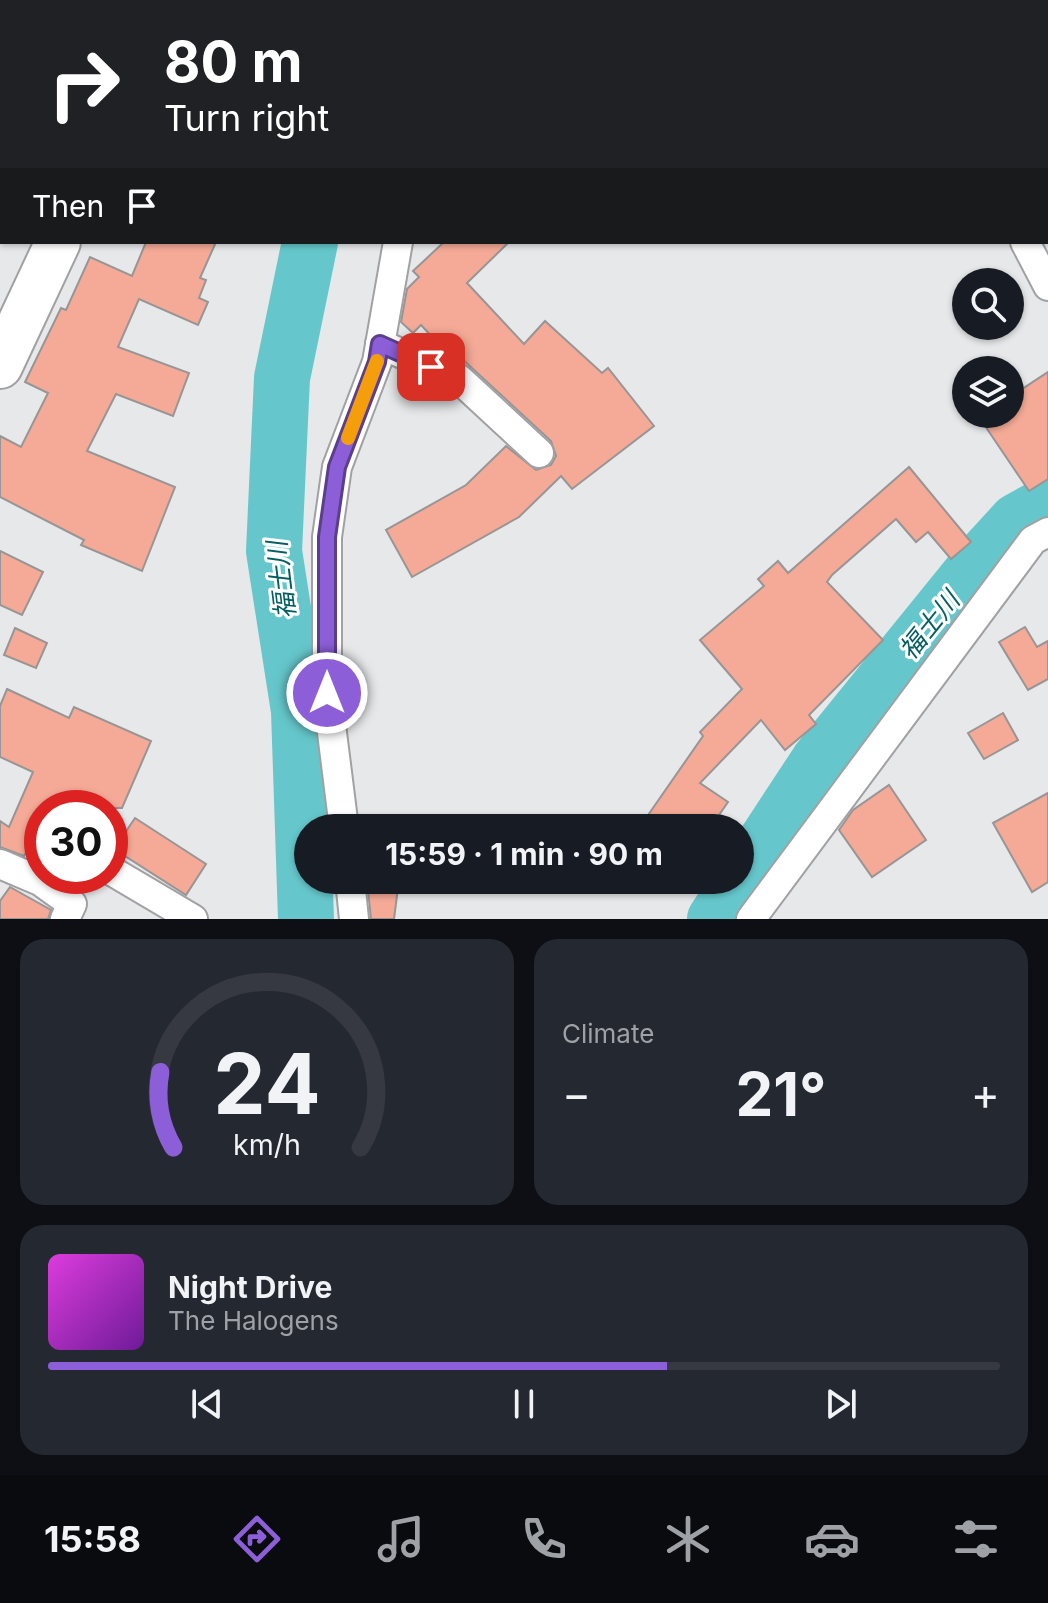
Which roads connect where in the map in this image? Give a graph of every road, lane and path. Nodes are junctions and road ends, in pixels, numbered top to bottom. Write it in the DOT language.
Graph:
graph roads {
  1 [pos="57,244"];
  2 [pos="398,244"];
  3 [pos="1026,244"];
  4 [pos="1048,286"];
  5 [pos="380,344"];
  6 [pos="0,366"];
  7 [pos="539,453"];
  8 [pos="1048,532"];
  9 [pos="342,814"];
  10 [pos="0,864"];
  11 [pos="128,881"];
  12 [pos="351,894"];
  13 [pos="65,919"];
  14 [pos="193,919"];
  15 [pos="354,919"];
  16 [pos="751,919"];
  1 -- 6 [label="main road"];
  2 -- 5 [label="street"];
  3 -- 4 [label="street"];
  5 -- 7 [label="street"];
  5 -- 9 [label="street"];
  8 -- 16 [label="street"];
  10 -- 13 [label="street"];
  11 -- 14 [label="street"];
  12 -- 15 [label="street"];
}
